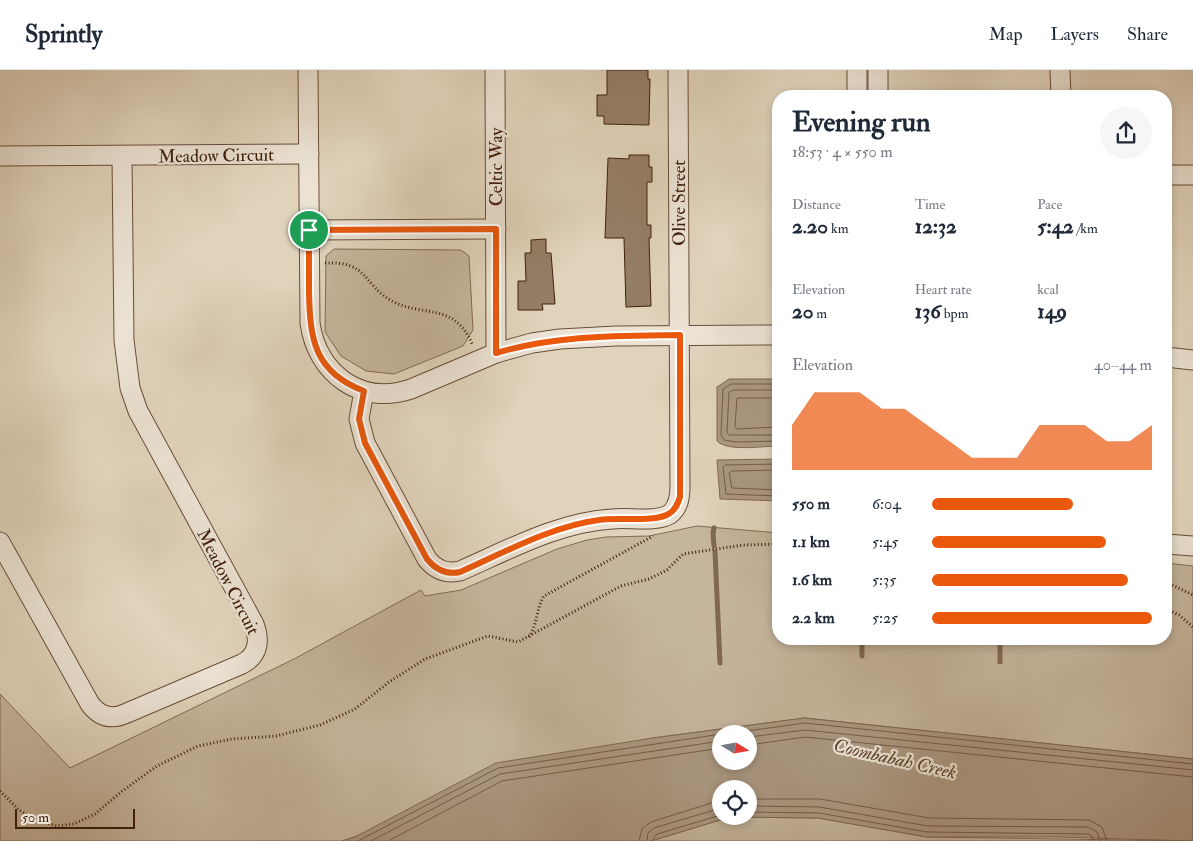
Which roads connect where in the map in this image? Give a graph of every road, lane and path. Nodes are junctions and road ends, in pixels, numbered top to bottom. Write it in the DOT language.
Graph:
graph roads {
  1 [pos="308,70"];
  2 [pos="495,70"];
  3 [pos="678,70"];
  4 [pos="857,70"];
  5 [pos="878,70"];
  6 [pos="1060,70"];
  7 [pos="857,90"];
  8 [pos="878,90"];
  9 [pos="1060,90"];
  10 [pos="309,154"];
  11 [pos="0,156"];
  12 [pos="122,157"];
  13 [pos="1172,175"];
  14 [pos="1193,175"];
  15 [pos="496,229"];
  16 [pos="309,230"];
  17 [pos="322,263"];
  18 [pos="680,335"];
  19 [pos="772,336"];
  20 [pos="474,348"];
  21 [pos="496,353"];
  22 [pos="1172,358"];
  23 [pos="1193,360"];
  24 [pos="364,391"];
  25 [pos="0,542"];
  26 [pos="772,544"];
  27 [pos="1172,544"];
  28 [pos="1193,546"];
  29 [pos="1172,585"];
  30 [pos="1193,595"];
  31 [pos="1172,612"];
  32 [pos="1193,626"];
  33 [pos="0,791"];
  1 -- 10 [label="street"];
  2 -- 15 [label="street, Celtic Way"];
  3 -- 18 [label="street, Olive Street"];
  4 -- 7 [label="street"];
  5 -- 8 [label="street"];
  6 -- 9 [label="street"];
  10 -- 12 [label="street, Meadow Circuit"];
  10 -- 16 [label="street"];
  11 -- 12 [label="street, Meadow Circuit"];
  12 -- 25 [label="street, Meadow Circuit"];
  13 -- 14 [label="street"];
  15 -- 16 [label="street"];
  15 -- 21 [label="street, Celtic Way"];
  16 -- 24 [label="street"];
  17 -- 20 [label="path"];
  18 -- 19 [label="street"];
  18 -- 21 [label="street"];
  18 -- 24 [label="street, Olive Street"];
  21 -- 24 [label="street"];
  22 -- 23 [label="street"];
  26 -- 33 [label="path"];
  27 -- 28 [label="street"];
  29 -- 30 [label="path"];
  31 -- 32 [label="path"];
}
